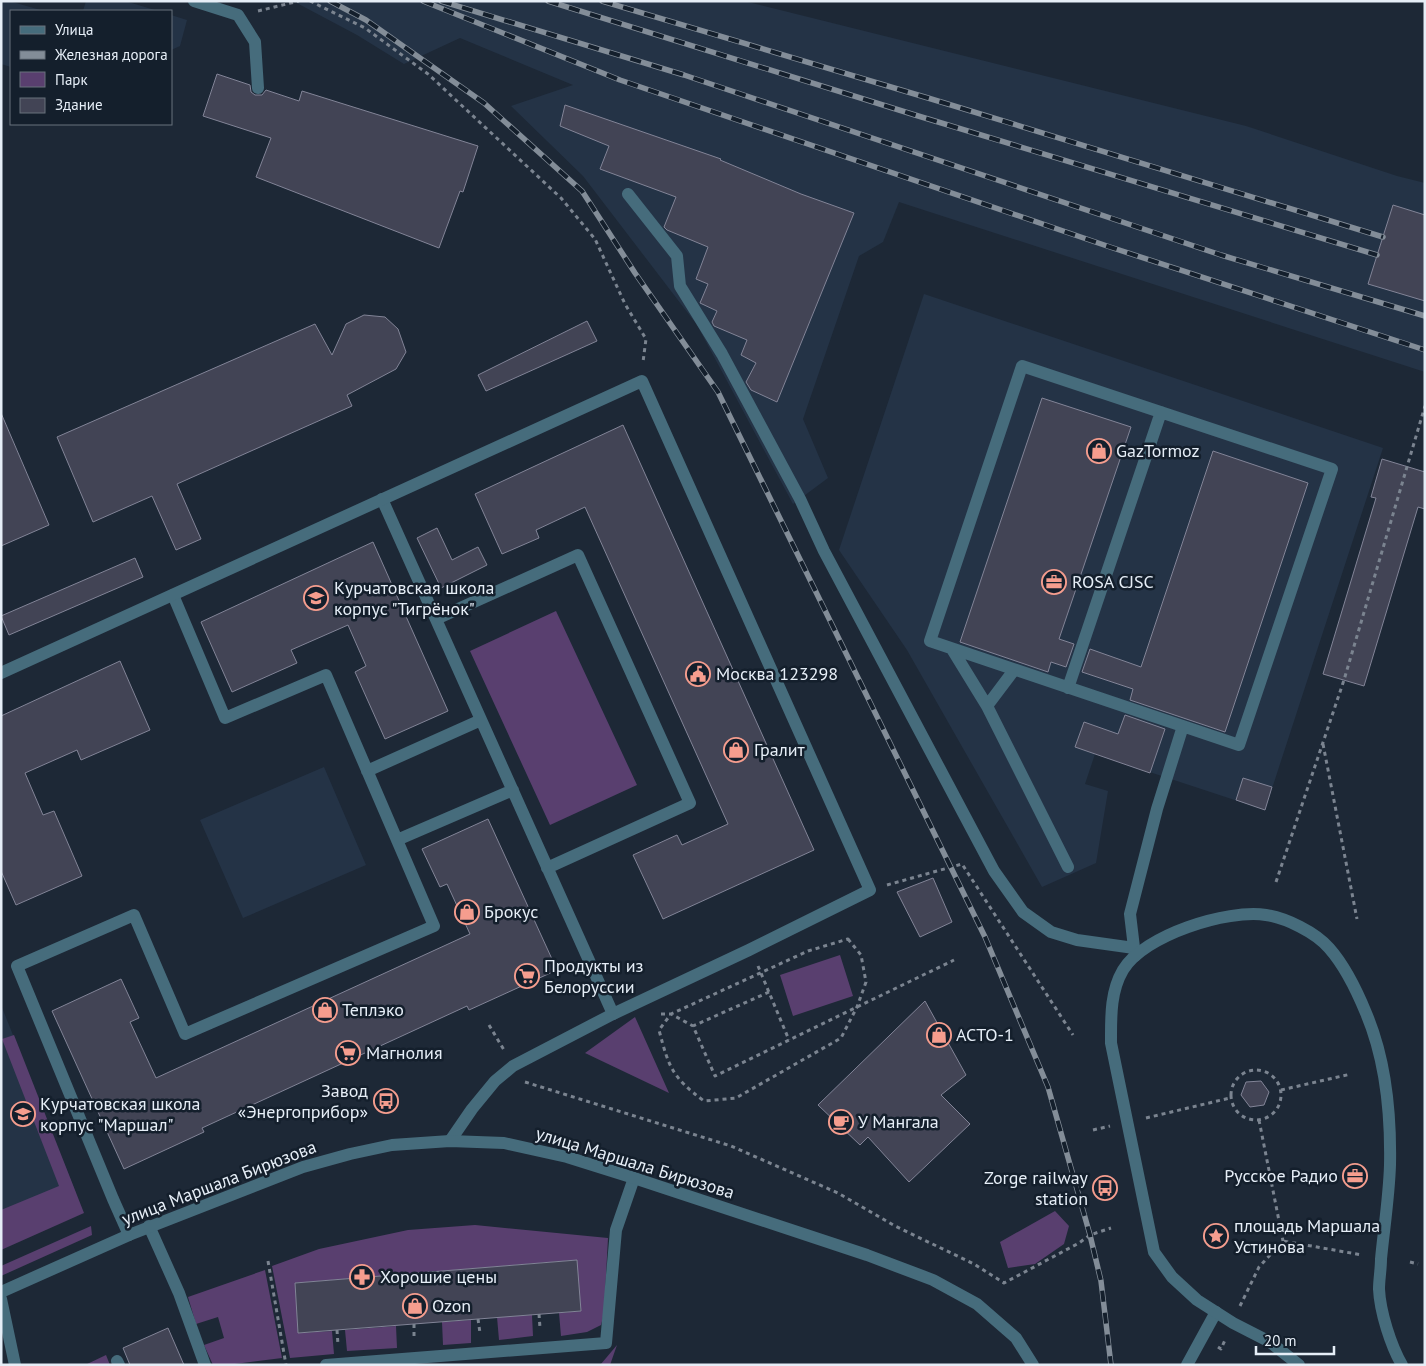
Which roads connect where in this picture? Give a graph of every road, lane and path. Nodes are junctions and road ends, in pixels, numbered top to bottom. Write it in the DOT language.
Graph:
graph roads {
  1 [pos="194,1"];
  2 [pos="299,1"];
  3 [pos="310,1"];
  4 [pos="238,15"];
  5 [pos="258,88"];
  6 [pos="628,194"];
  7 [pos="642,381"];
  8 [pos="1425,406"];
  9 [pos="1161,412"];
  10 [pos="382,500"];
  11 [pos="172,595"];
  12 [pos="436,619"];
  13 [pos="952,649"];
  14 [pos="1014,670"];
  15 [pos="1,673"];
  16 [pos="1068,688"];
  17 [pos="986,706"];
  18 [pos="481,720"];
  19 [pos="1183,726"];
  20 [pos="1323,744"];
  21 [pos="367,770"];
  22 [pos="512,790"];
  23 [pos="397,840"];
  24 [pos="1068,867"];
  25 [pos="547,868"];
  26 [pos="1276,882"];
  27 [pos="870,890"];
  28 [pos="1358,919"];
  29 [pos="750,950"];
  30 [pos="1134,952"];
  31 [pos="954,960"];
  32 [pos="761,973"];
  33 [pos="769,992"];
  34 [pos="857,1007"];
  35 [pos="613,1014"];
  36 [pos="490,1025"];
  37 [pos="1073,1035"];
  38 [pos="789,1040"];
  39 [pos="504,1050"];
  40 [pos="1351,1074"];
  41 [pos="522,1081"];
  42 [pos="1281,1090"];
  43 [pos="1230,1098"];
  44 [pos="1260,1120"];
  45 [pos="1127,1122"];
  46 [pos="1093,1130"];
  47 [pos="450,1142"];
  48 [pos="634,1178"];
  49 [pos="149,1226"];
  50 [pos="1111,1228"];
  51 [pos="129,1234"];
  52 [pos="1283,1241"];
  53 [pos="1365,1255"];
  54 [pos="268,1261"];
  55 [pos="1410,1262"];
  56 [pos="1418,1264"];
  57 [pos="1,1292"];
  58 [pos="1,1299"];
  59 [pos="1240,1308"];
  60 [pos="1216,1312"];
  61 [pos="15,1365"];
  62 [pos="205,1365"];
  63 [pos="286,1365"];
  64 [pos="326,1365"];
  65 [pos="1033,1365"];
  66 [pos="1187,1365"];
  67 [pos="1298,1365"];
  68 [pos="1402,1365"];
  1 -- 4 [label="street"];
  2 -- 4 [label="path"];
  3 -- 7 [label="path"];
  4 -- 5 [label="street"];
  6 -- 30 [label="street"];
  7 -- 10 [label="street"];
  7 -- 27 [label="street"];
  8 -- 20 [label="path"];
  9 -- 13 [label="street"];
  9 -- 16 [label="street"];
  9 -- 19 [label="street"];
  10 -- 11 [label="street"];
  10 -- 12 [label="street"];
  11 -- 15 [label="street"];
  11 -- 21 [label="street"];
  12 -- 18 [label="street"];
  12 -- 25 [label="street"];
  13 -- 14 [label="street"];
  13 -- 17 [label="street"];
  14 -- 16 [label="street"];
  14 -- 17 [label="street"];
  16 -- 19 [label="street"];
  17 -- 24 [label="street"];
  18 -- 21 [label="street"];
  18 -- 22 [label="street"];
  19 -- 30 [label="street"];
  20 -- 26 [label="path"];
  20 -- 28 [label="path"];
  21 -- 23 [label="street"];
  22 -- 23 [label="street"];
  22 -- 25 [label="street"];
  23 -- 51 [label="street"];
  25 -- 35 [label="street"];
  27 -- 29 [label="street"];
  27 -- 37 [label="path"];
  29 -- 32 [label="path"];
  29 -- 35 [label="street"];
  30 -- 45 [label="street"];
  30 -- 68 [label="street"];
  31 -- 34 [label="path"];
  32 -- 33 [label="path"];
  32 -- 34 [label="path"];
  32 -- 34 [label="path"];
  33 -- 38 [label="path"];
  33 -- 38 [label="path"];
  34 -- 38 [label="path"];
  35 -- 47 [label="street"];
  36 -- 39 [label="path"];
  40 -- 42 [label="path"];
  41 -- 50 [label="path"];
  42 -- 43 [label="path"];
  42 -- 44 [label="path"];
  43 -- 44 [label="path"];
  43 -- 45 [label="path"];
  44 -- 52 [label="path"];
  45 -- 46 [label="path"];
  45 -- 60 [label="street"];
  47 -- 48 [label="street, улица Маршала Бирюзова"];
  47 -- 49 [label="street, улица Маршала Бирюзова"];
  48 -- 64 [label="street"];
  48 -- 65 [label="street, улица Маршала Бирюзова"];
  49 -- 51 [label="street, улица Маршала Бирюзова"];
  49 -- 62 [label="street"];
  51 -- 57 [label="street, улица Маршала Бирюзова"];
  52 -- 53 [label="path"];
  52 -- 59 [label="path"];
  54 -- 63 [label="path"];
  55 -- 56 [label="path"];
  58 -- 61 [label="street"];
  60 -- 66 [label="street"];
  60 -- 67 [label="street"];
}
